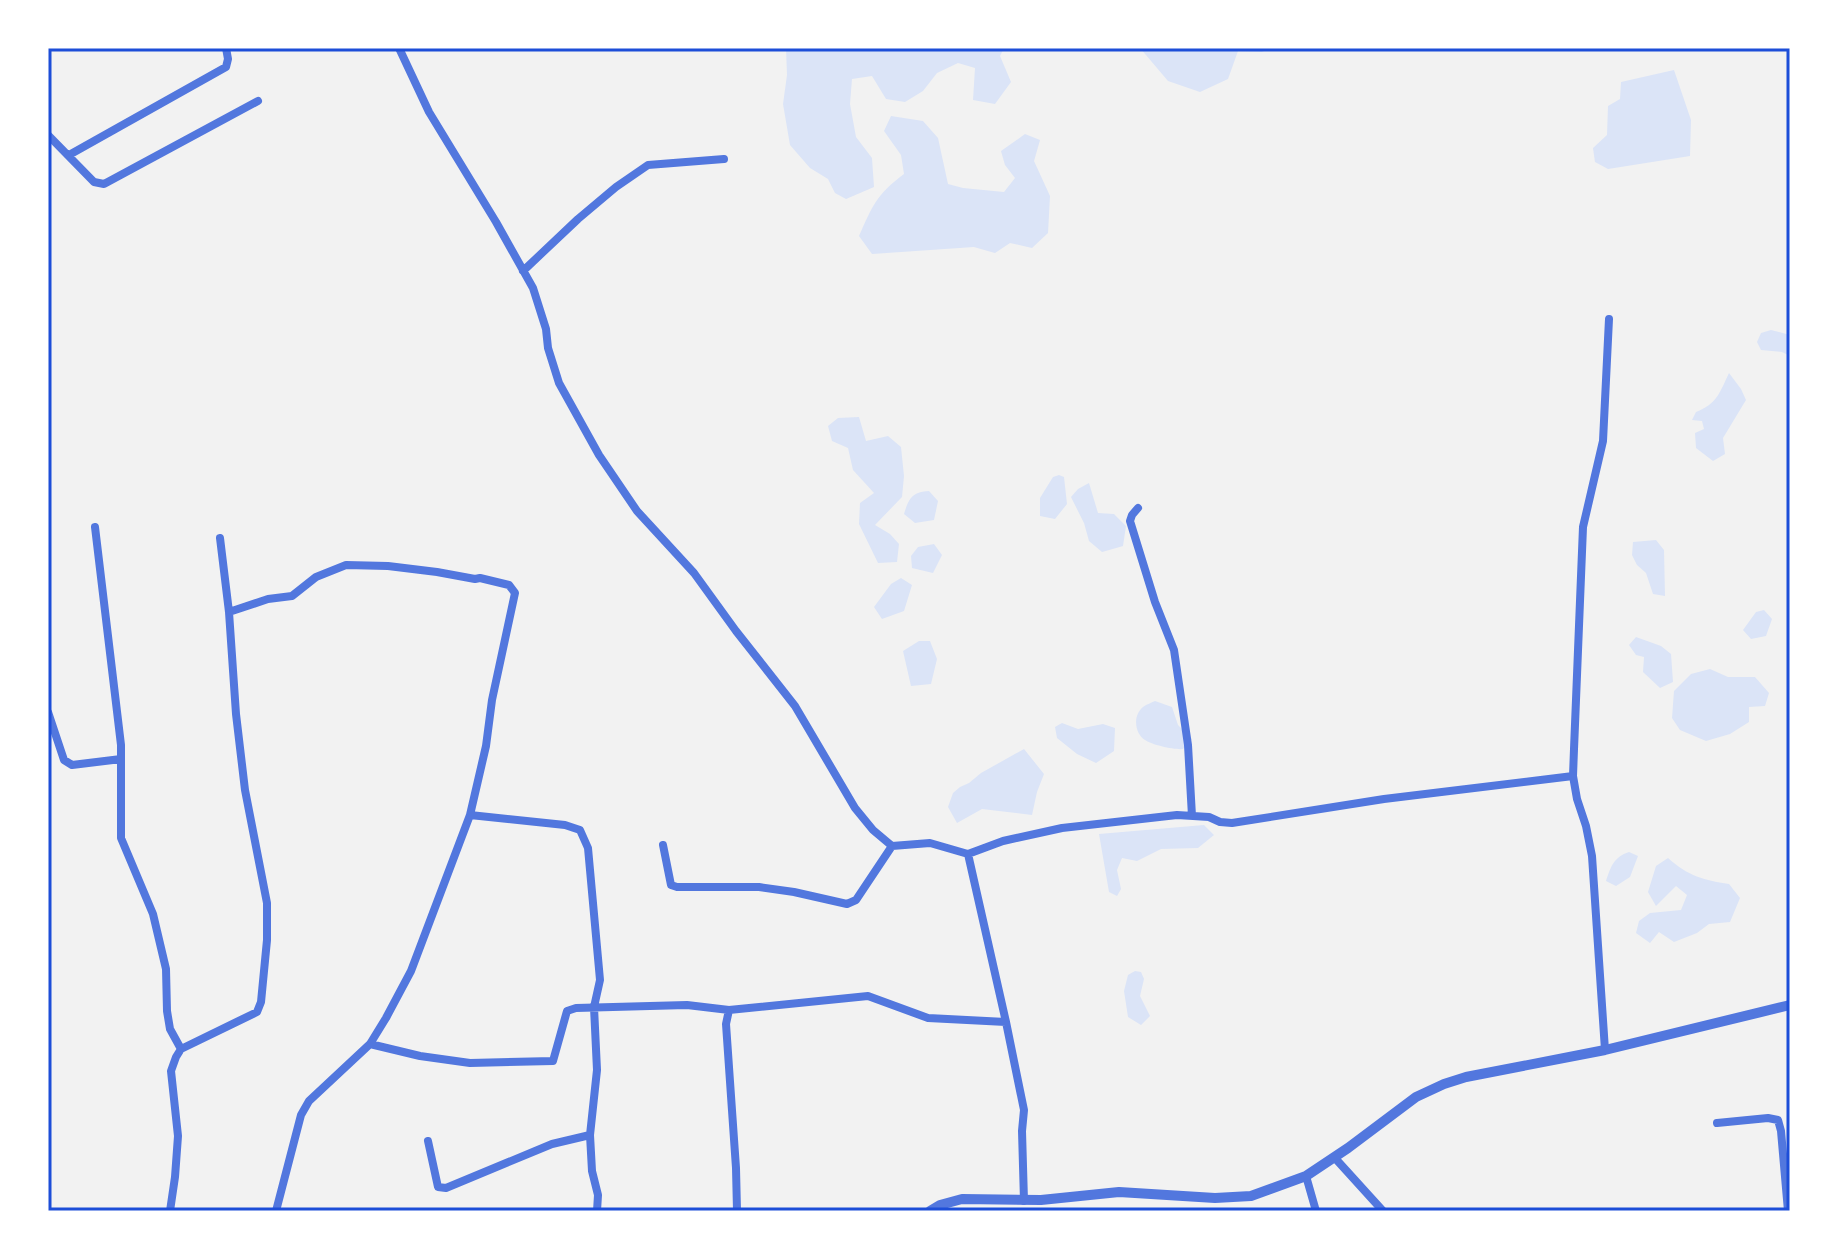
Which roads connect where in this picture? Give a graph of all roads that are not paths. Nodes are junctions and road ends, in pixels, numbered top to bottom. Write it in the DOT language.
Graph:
graph roads {
  1 [pos="226,48"];
  2 [pos="399,48"];
  3 [pos="258,101"];
  4 [pos="48,135"];
  5 [pos="69,155"];
  6 [pos="724,159"];
  7 [pos="523,271"];
  8 [pos="1609,319"];
  9 [pos="1138,508"];
  10 [pos="95,527"];
  11 [pos="220,538"];
  12 [pos="229,612"];
  13 [pos="48,712"];
  14 [pos="121,759"];
  15 [pos="1573,776"];
  16 [pos="470,815"];
  17 [pos="1192,816"];
  18 [pos="663,845"];
  19 [pos="892,846"];
  20 [pos="968,854"];
  21 [pos="1790,1005"];
  22 [pos="594,1007"];
  23 [pos="729,1010"];
  24 [pos="1006,1022"];
  25 [pos="370,1044"];
  26 [pos="181,1049"];
  27 [pos="1605,1050"];
  28 [pos="1717,1123"];
  29 [pos="590,1135"];
  30 [pos="428,1141"];
  31 [pos="1334,1157"];
  32 [pos="1306,1176"];
  33 [pos="1024,1201"];
  34 [pos="1042,1206"];
  35 [pos="170,1211"];
  36 [pos="276,1211"];
  37 [pos="597,1211"];
  38 [pos="737,1211"];
  39 [pos="930,1211"];
  40 [pos="1316,1211"];
  41 [pos="1383,1211"];
  42 [pos="1788,1211"];
  1 -- 5 [label="street"];
  2 -- 7 [label="street"];
  3 -- 5 [label="street"];
  4 -- 5 [label="street"];
  6 -- 7 [label="street"];
  7 -- 19 [label="street"];
  8 -- 15 [label="street"];
  9 -- 17 [label="street"];
  10 -- 14 [label="street"];
  11 -- 12 [label="street"];
  12 -- 16 [label="street"];
  12 -- 26 [label="street"];
  13 -- 14 [label="street"];
  14 -- 26 [label="street"];
  15 -- 17 [label="street"];
  15 -- 27 [label="street"];
  16 -- 22 [label="street"];
  16 -- 25 [label="street"];
  17 -- 20 [label="street"];
  18 -- 19 [label="street"];
  19 -- 20 [label="street"];
  20 -- 24 [label="street"];
  21 -- 27 [label="street"];
  22 -- 23 [label="street"];
  22 -- 25 [label="street"];
  22 -- 29 [label="street"];
  23 -- 24 [label="street"];
  23 -- 38 [label="street"];
  24 -- 33 [label="street"];
  25 -- 36 [label="street"];
  26 -- 35 [label="street"];
  27 -- 31 [label="street"];
  28 -- 42 [label="street"];
  29 -- 30 [label="street"];
  29 -- 37 [label="street"];
  31 -- 32 [label="street"];
  31 -- 41 [label="street"];
  32 -- 34 [label="street"];
  32 -- 40 [label="street"];
  33 -- 34 [label="street"];
  33 -- 39 [label="street"];
}
